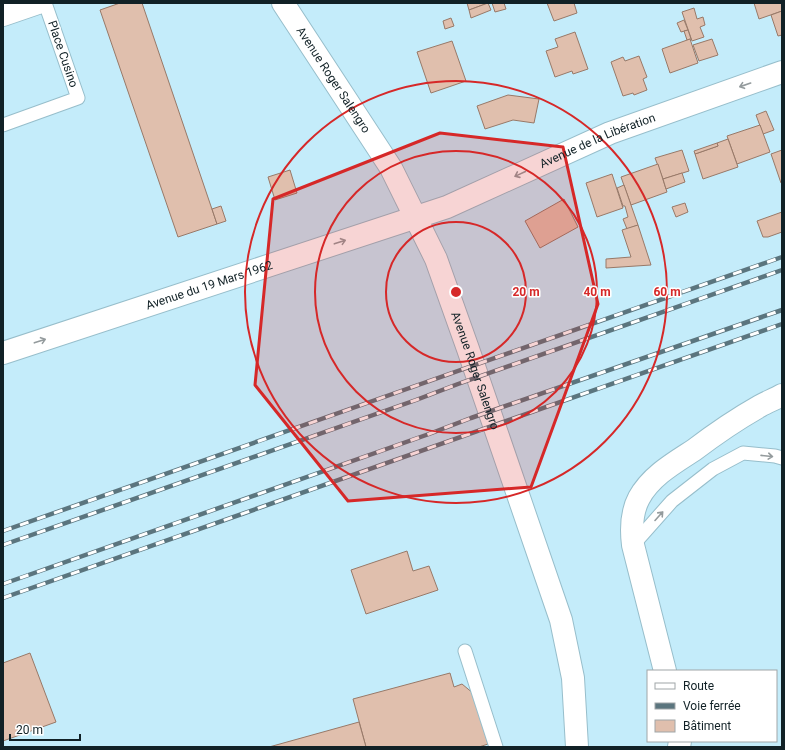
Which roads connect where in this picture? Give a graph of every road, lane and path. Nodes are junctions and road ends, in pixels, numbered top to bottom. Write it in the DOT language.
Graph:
graph roads {
  1 [pos="38,3"];
  2 [pos="45,3"];
  3 [pos="283,3"];
  4 [pos="3,15"];
  5 [pos="782,72"];
  6 [pos="3,125"];
  7 [pos="416,217"];
  8 [pos="3,353"];
  9 [pos="782,396"];
  10 [pos="782,458"];
  11 [pos="633,545"];
  12 [pos="465,651"];
  13 [pos="665,670"];
  14 [pos="496,747"];
  15 [pos="577,747"];
  1 -- 4 [label="street"];
  2 -- 6 [label="lane, Place Cusino"];
  3 -- 7 [label="street, Avenue Roger Salengro"];
  5 -- 7 [label="street, Avenue de la Libération, one-way"];
  8 -- 7 [label="street, Avenue du 19 Mars 1962, one-way"];
  7 -- 15 [label="street, Avenue Roger Salengro"];
  9 -- 11 [label="street"];
  11 -- 10 [label="lane, one-way"];
  11 -- 13 [label="street"];
  12 -- 14 [label="lane"];
}
